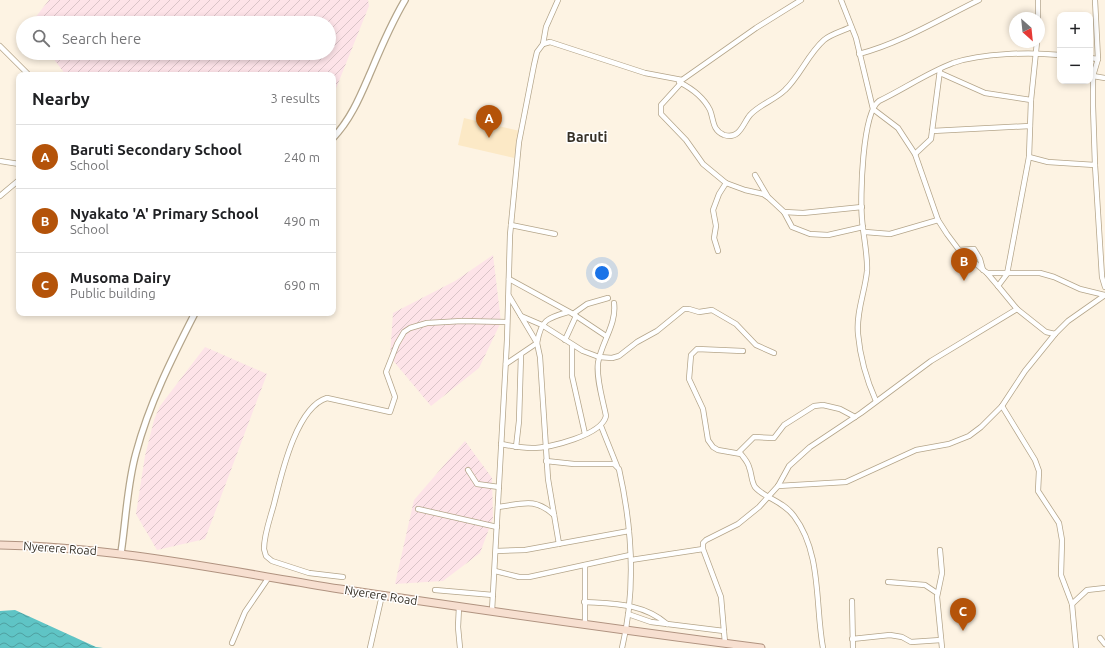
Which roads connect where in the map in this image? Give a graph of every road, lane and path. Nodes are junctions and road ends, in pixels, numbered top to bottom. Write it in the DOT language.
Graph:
graph roads {
  1 [pos="405,0"];
  2 [pos="558,0"];
  3 [pos="801,0"];
  4 [pos="841,0"];
  5 [pos="979,0"];
  6 [pos="1038,0"];
  7 [pos="1095,0"];
  8 [pos="1038,12"];
  9 [pos="851,27"];
  10 [pos="543,44"];
  11 [pos="0,46"];
  12 [pos="1036,48"];
  13 [pos="1036,52"];
  14 [pos="859,54"];
  15 [pos="1057,55"];
  16 [pos="1093,58"];
  17 [pos="1098,59"];
  18 [pos="940,71"];
  19 [pos="26,72"];
  20 [pos="1093,76"];
  21 [pos="1105,78"];
  22 [pos="679,82"];
  23 [pos="1031,100"];
  24 [pos="873,108"];
  25 [pos="1030,126"];
  26 [pos="932,131"];
  27 [pos="336,135"];
  28 [pos="914,154"];
  29 [pos="1029,157"];
  30 [pos="0,161"];
  31 [pos="16,164"];
  32 [pos="1095,164"];
  33 [pos="755,175"];
  34 [pos="16,183"];
  35 [pos="726,183"];
  36 [pos="0,196"];
  37 [pos="769,198"];
  38 [pos="862,206"];
  39 [pos="784,212"];
  40 [pos="938,220"];
  41 [pos="511,225"];
  42 [pos="863,227"];
  43 [pos="865,232"];
  44 [pos="555,234"];
  45 [pos="959,250"];
  46 [pos="718,251"];
  47 [pos="985,272"];
  48 [pos="1007,274"];
  49 [pos="509,279"];
  50 [pos="998,286"];
  51 [pos="1105,287"];
  52 [pos="508,295"];
  53 [pos="1105,295"];
  54 [pos="608,298"];
  55 [pos="614,303"];
  56 [pos="1017,309"];
  57 [pos="568,312"];
  58 [pos="574,315"];
  59 [pos="195,316"];
  60 [pos="522,316"];
  61 [pos="507,322"];
  62 [pos="542,325"];
  63 [pos="1055,334"];
  64 [pos="606,336"];
  65 [pos="565,340"];
  66 [pos="537,343"];
  67 [pos="572,346"];
  68 [pos="743,351"];
  69 [pos="774,353"];
  70 [pos="521,355"];
  71 [pos="599,357"];
  72 [pos="506,364"];
  73 [pos="876,402"];
  74 [pos="1002,406"];
  75 [pos="855,417"];
  76 [pos="601,426"];
  77 [pos="585,434"];
  78 [pos="501,444"];
  79 [pos="516,447"];
  80 [pos="545,447"];
  81 [pos="739,452"];
  82 [pos="546,461"];
  83 [pos="617,466"];
  84 [pos="468,470"];
  85 [pos="778,486"];
  86 [pos="499,488"];
  87 [pos="770,496"];
  88 [pos="498,507"];
  89 [pos="418,508"];
  90 [pos="554,515"];
  91 [pos="497,527"];
  92 [pos="629,531"];
  93 [pos="560,544"];
  94 [pos="0,545"];
  95 [pos="703,549"];
  96 [pos="940,550"];
  97 [pos="496,551"];
  98 [pos="121,553"];
  99 [pos="630,558"];
  100 [pos="585,565"];
  101 [pos="495,571"];
  102 [pos="269,577"];
  103 [pos="343,577"];
  104 [pos="888,582"];
  105 [pos="1105,588"];
  106 [pos="435,590"];
  107 [pos="938,593"];
  108 [pos="382,595"];
  109 [pos="493,595"];
  110 [pos="852,600"];
  111 [pos="584,602"];
  112 [pos="1072,604"];
  113 [pos="629,605"];
  114 [pos="459,606"];
  115 [pos="492,611"];
  116 [pos="628,614"];
  117 [pos="584,624"];
  118 [pos="667,624"];
  119 [pos="626,630"];
  120 [pos="724,631"];
  121 [pos="1100,638"];
  122 [pos="852,639"];
  123 [pos="941,640"];
  124 [pos="232,643"];
  125 [pos="726,643"];
  126 [pos="1105,644"];
  127 [pos="370,648"];
  128 [pos="460,648"];
  129 [pos="622,648"];
  130 [pos="761,648"];
  131 [pos="823,648"];
  132 [pos="853,648"];
  133 [pos="942,648"];
  134 [pos="1076,648"];
  1 -- 27 [label="street"];
  2 -- 10 [label="street"];
  3 -- 22 [label="street"];
  4 -- 9 [label="street"];
  5 -- 14 [label="street"];
  6 -- 8 [label="street"];
  7 -- 17 [label="street"];
  9 -- 14 [label="street"];
  9 -- 22 [label="street"];
  10 -- 22 [label="street"];
  10 -- 41 [label="street"];
  11 -- 19 [label="street"];
  12 -- 13 [label="street"];
  13 -- 15 [label="street"];
  13 -- 18 [label="street"];
  13 -- 23 [label="street"];
  14 -- 24 [label="street"];
  16 -- 17 [label="street"];
  17 -- 20 [label="street"];
  18 -- 23 [label="street"];
  18 -- 24 [label="street"];
  18 -- 26 [label="street"];
  20 -- 21 [label="street"];
  20 -- 32 [label="street"];
  22 -- 35 [label="street"];
  23 -- 25 [label="street"];
  24 -- 28 [label="street"];
  24 -- 38 [label="street"];
  25 -- 26 [label="street"];
  25 -- 29 [label="street"];
  26 -- 28 [label="street"];
  28 -- 40 [label="street"];
  29 -- 32 [label="street"];
  29 -- 48 [label="street"];
  30 -- 31 [label="street"];
  32 -- 51 [label="street"];
  33 -- 37 [label="street"];
  34 -- 36 [label="street"];
  35 -- 37 [label="street"];
  35 -- 46 [label="street"];
  37 -- 39 [label="street"];
  38 -- 39 [label="street"];
  38 -- 42 [label="street"];
  39 -- 42 [label="street"];
  40 -- 43 [label="street"];
  40 -- 45 [label="street"];
  41 -- 44 [label="street"];
  41 -- 49 [label="street"];
  42 -- 43 [label="street"];
  43 -- 73 [label="street"];
  45 -- 47 [label="street"];
  45 -- 47 [label="street"];
  47 -- 48 [label="street"];
  47 -- 50 [label="street"];
  48 -- 50 [label="street"];
  48 -- 53 [label="street"];
  49 -- 52 [label="street"];
  49 -- 57 [label="street"];
  50 -- 56 [label="street"];
  52 -- 60 [label="street"];
  52 -- 61 [label="street"];
  53 -- 63 [label="street"];
  54 -- 58 [label="street"];
  55 -- 64 [label="street"];
  56 -- 63 [label="street"];
  56 -- 73 [label="street"];
  57 -- 58 [label="street"];
  57 -- 62 [label="street"];
  58 -- 64 [label="street"];
  58 -- 65 [label="street"];
  59 -- 98 [label="street"];
  60 -- 62 [label="street"];
  60 -- 66 [label="street"];
  61 -- 72 [label="street"];
  61 -- 103 [label="street"];
  62 -- 65 [label="street"];
  62 -- 66 [label="street"];
  63 -- 74 [label="street"];
  64 -- 71 [label="street"];
  65 -- 67 [label="street"];
  66 -- 70 [label="street"];
  66 -- 80 [label="street"];
  67 -- 71 [label="street"];
  67 -- 77 [label="street"];
  68 -- 81 [label="street"];
  69 -- 71 [label="street"];
  70 -- 72 [label="street"];
  70 -- 79 [label="street"];
  71 -- 76 [label="street"];
  72 -- 78 [label="street"];
  73 -- 75 [label="street"];
  74 -- 85 [label="street"];
  74 -- 112 [label="street"];
  75 -- 81 [label="street"];
  75 -- 85 [label="street"];
  76 -- 77 [label="street"];
  76 -- 83 [label="street"];
  77 -- 80 [label="street"];
  78 -- 79 [label="street"];
  78 -- 86 [label="street"];
  79 -- 80 [label="street"];
  80 -- 82 [label="street"];
  81 -- 87 [label="street"];
  82 -- 83 [label="street"];
  82 -- 90 [label="street"];
  83 -- 92 [label="street"];
  84 -- 86 [label="street"];
  85 -- 87 [label="street"];
  86 -- 88 [label="street"];
  87 -- 95 [label="street"];
  87 -- 131 [label="street"];
  88 -- 90 [label="street"];
  88 -- 91 [label="street"];
  89 -- 91 [label="street"];
  90 -- 93 [label="street"];
  91 -- 97 [label="street"];
  92 -- 93 [label="street"];
  92 -- 99 [label="street"];
  93 -- 97 [label="street"];
  94 -- 98 [label="main road, Nyerere Road"];
  95 -- 99 [label="street"];
  95 -- 120 [label="street"];
  96 -- 107 [label="street"];
  97 -- 101 [label="street"];
  98 -- 102 [label="main road, Nyerere Road"];
  99 -- 100 [label="street"];
  99 -- 113 [label="street"];
  100 -- 101 [label="street"];
  100 -- 111 [label="street"];
  101 -- 109 [label="street"];
  102 -- 108 [label="main road, Nyerere Road"];
  102 -- 124 [label="street"];
  104 -- 107 [label="street"];
  105 -- 112 [label="street"];
  106 -- 109 [label="street"];
  107 -- 123 [label="street"];
  108 -- 114 [label="main road, Nyerere Road"];
  108 -- 127 [label="street"];
  109 -- 115 [label="street"];
  110 -- 122 [label="street"];
  111 -- 113 [label="street"];
  111 -- 117 [label="street"];
  112 -- 134 [label="street"];
  113 -- 116 [label="street"];
  113 -- 118 [label="street"];
  114 -- 115 [label="main road, Nyerere Road"];
  114 -- 128 [label="street"];
  115 -- 117 [label="main road, Nyerere Road"];
  116 -- 118 [label="street"];
  116 -- 119 [label="street"];
  117 -- 119 [label="main road, Nyerere Road"];
  118 -- 120 [label="street"];
  119 -- 125 [label="main road, Nyerere Road"];
  119 -- 129 [label="street"];
  120 -- 125 [label="street"];
  121 -- 126 [label="street"];
  122 -- 123 [label="street"];
  122 -- 132 [label="street"];
  123 -- 133 [label="street"];
  125 -- 130 [label="main road, Nyerere Road"];
}
